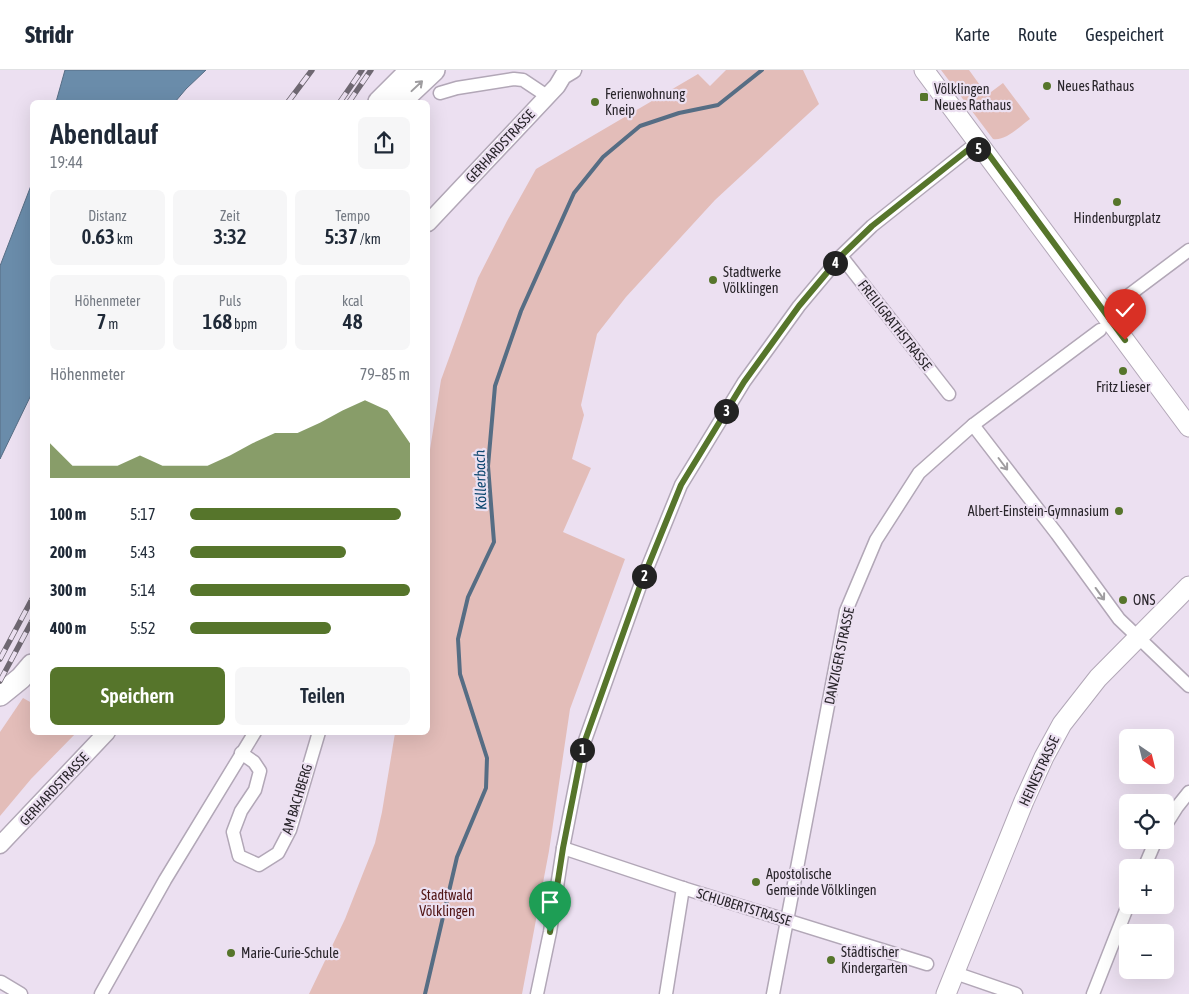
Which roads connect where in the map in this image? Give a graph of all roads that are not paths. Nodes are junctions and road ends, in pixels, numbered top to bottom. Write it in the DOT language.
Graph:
graph roads {
  1 [pos="410,70"];
  2 [pos="434,70"];
  3 [pos="924,70"];
  4 [pos="566,72"];
  5 [pos="440,93"];
  6 [pos="546,96"];
  7 [pos="381,100"];
  8 [pos="402,100"];
  9 [pos="984,148"];
  10 [pos="430,221"];
  11 [pos="1188,252"];
  12 [pos="841,256"];
  13 [pos="1103,321"];
  14 [pos="949,394"];
  15 [pos="973,425"];
  16 [pos="1189,427"];
  17 [pos="1189,586"];
  18 [pos="1138,637"];
  19 [pos="30,667"];
  20 [pos="1189,686"];
  21 [pos="0,695"];
  22 [pos="104,735"];
  23 [pos="253,735"];
  24 [pos="318,735"];
  25 [pos="241,753"];
  26 [pos="1189,792"];
  27 [pos="1174,810"];
  28 [pos="0,845"];
  29 [pos="563,848"];
  30 [pos="683,888"];
  31 [pos="1124,914"];
  32 [pos="786,920"];
  33 [pos="927,964"];
  34 [pos="955,973"];
  35 [pos="1,982"];
  36 [pos="21,994"];
  37 [pos="101,994"];
  38 [pos="537,994"];
  39 [pos="666,994"];
  40 [pos="773,994"];
  41 [pos="946,994"];
  42 [pos="1016,994"];
  43 [pos="1093,994"];
  1 -- 7 [label="main road"];
  8 -- 2 [label="main road, one-way"];
  3 -- 9 [label="main road"];
  4 -- 6 [label="street, GERHARDSTRASSE"];
  5 -- 6 [label="street"];
  6 -- 10 [label="street, GERHARDSTRASSE"];
  9 -- 12 [label="street"];
  9 -- 13 [label="main road"];
  11 -- 13 [label="street, DANZIGER STRASSE"];
  12 -- 14 [label="street, FREILIGRATHSTRASSE"];
  12 -- 29 [label="street"];
  13 -- 15 [label="street, DANZIGER STRASSE"];
  13 -- 16 [label="main road"];
  15 -- 18 [label="street, one-way"];
  15 -- 32 [label="street, DANZIGER STRASSE"];
  17 -- 18 [label="main road, HEINESTRASSE"];
  18 -- 20 [label="street"];
  18 -- 34 [label="main road, HEINESTRASSE"];
  19 -- 21 [label="main road"];
  22 -- 28 [label="street, GERHARDSTRASSE"];
  23 -- 25 [label="street"];
  24 -- 25 [label="street, AM BACHBERG"];
  25 -- 37 [label="street"];
  26 -- 27 [label="street"];
  29 -- 30 [label="street, SCHUBERTSTRASSE"];
  29 -- 38 [label="street"];
  30 -- 32 [label="street, SCHUBERTSTRASSE"];
  30 -- 39 [label="street"];
  31 -- 43 [label="street"];
  32 -- 33 [label="street, SCHUBERTSTRASSE"];
  32 -- 40 [label="street, DANZIGER STRASSE"];
  34 -- 41 [label="main road, HEINESTRASSE"];
  34 -- 42 [label="street"];
  35 -- 36 [label="street"];
}
